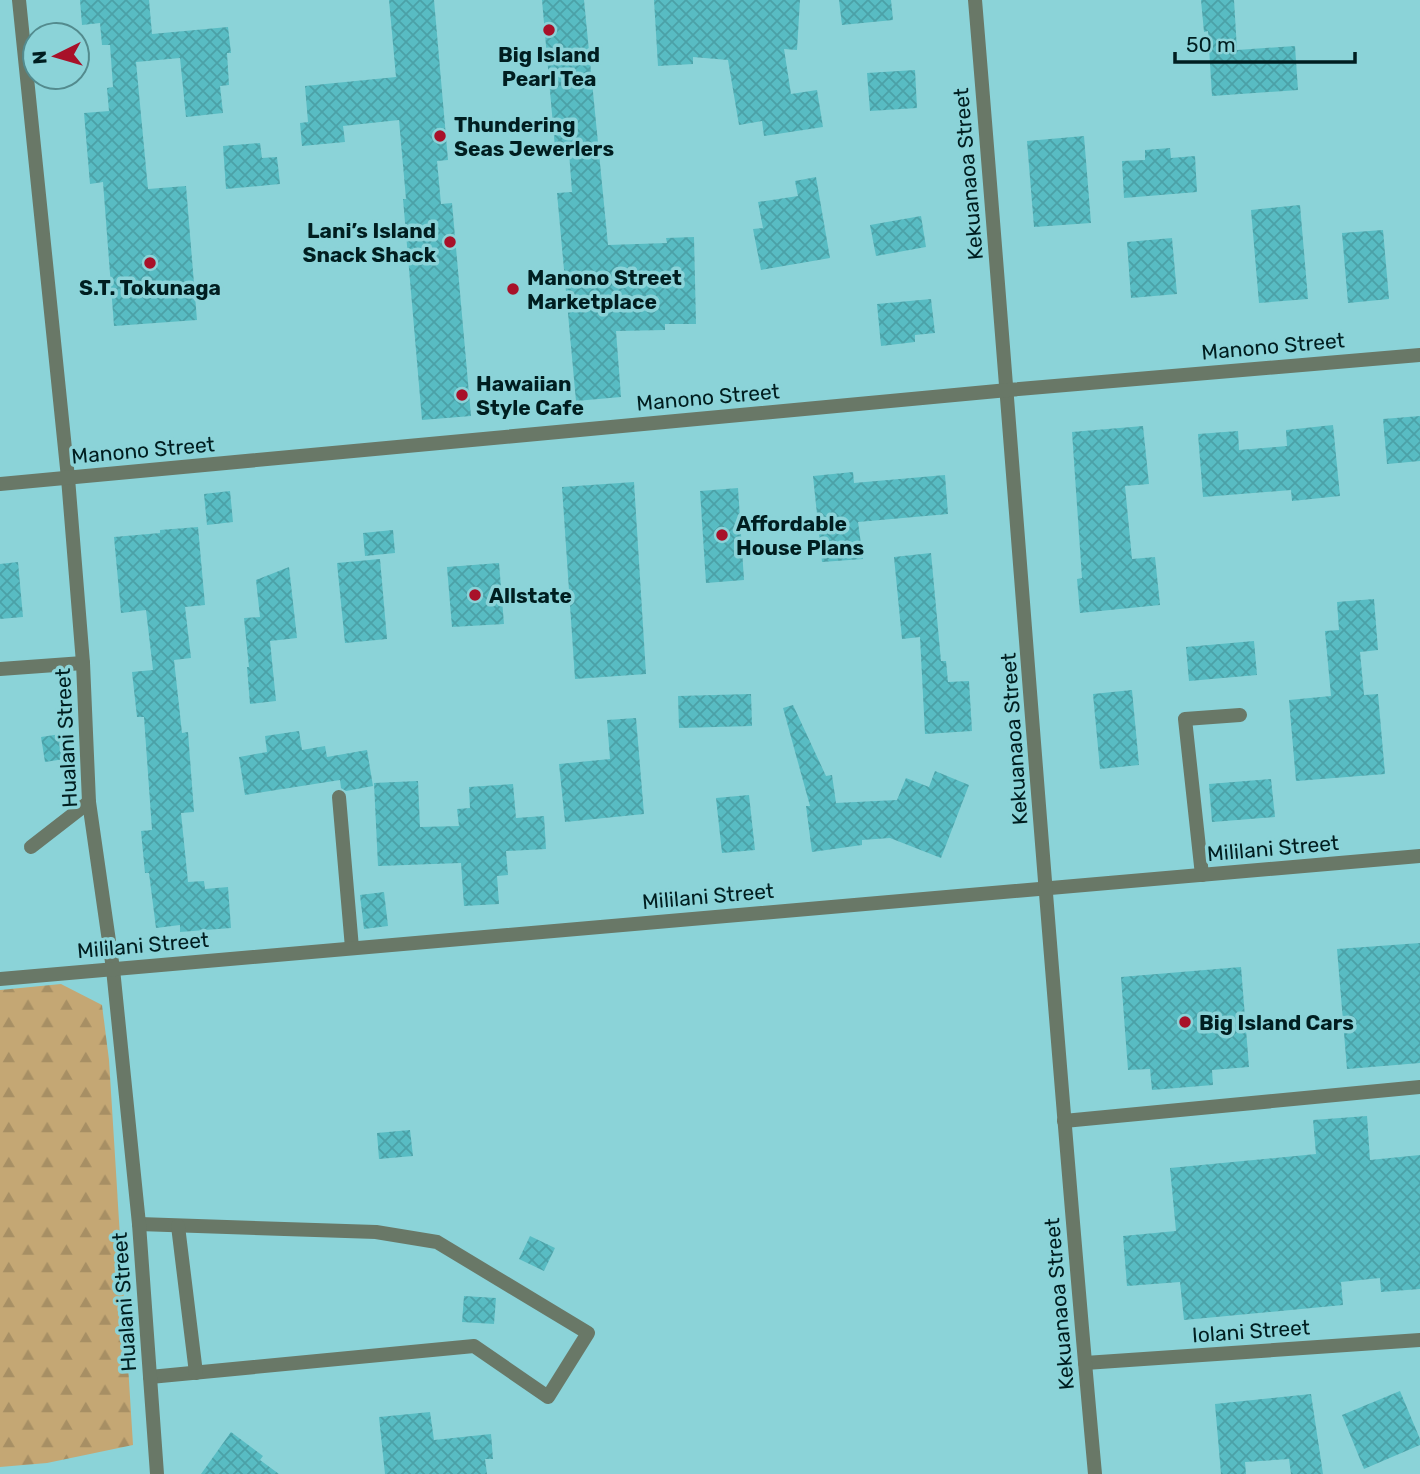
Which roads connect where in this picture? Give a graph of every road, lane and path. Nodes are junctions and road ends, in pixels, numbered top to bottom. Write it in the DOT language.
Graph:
graph roads {
  1 [pos="19,0"];
  2 [pos="975,0"];
  3 [pos="1420,355"];
  4 [pos="1008,390"];
  5 [pos="68,478"];
  6 [pos="0,484"];
  7 [pos="83,663"];
  8 [pos="0,669"];
  9 [pos="1240,715"];
  10 [pos="339,797"];
  11 [pos="89,802"];
  12 [pos="32,847"];
  13 [pos="1420,856"];
  14 [pos="1202,875"];
  15 [pos="1046,888"];
  16 [pos="352,948"];
  17 [pos="113,969"];
  18 [pos="0,979"];
  19 [pos="1420,1087"];
  20 [pos="1064,1121"];
  21 [pos="139,1224"];
  22 [pos="178,1226"];
  23 [pos="1420,1340"];
  24 [pos="1085,1363"];
  25 [pos="196,1373"];
  26 [pos="150,1377"];
  27 [pos="157,1474"];
  28 [pos="1095,1474"];
  1 -- 5 [label="street, Hualani Street"];
  2 -- 4 [label="street, Kekuanaoa Street"];
  3 -- 4 [label="street, Manono Street"];
  4 -- 5 [label="street, Manono Street"];
  4 -- 15 [label="street, Kekuanaoa Street"];
  5 -- 6 [label="street, Manono Street"];
  5 -- 7 [label="street, Hualani Street"];
  7 -- 8 [label="street"];
  7 -- 11 [label="street, Hualani Street"];
  9 -- 14 [label="street"];
  10 -- 16 [label="street"];
  11 -- 12 [label="street"];
  11 -- 17 [label="street, Hualani Street"];
  13 -- 14 [label="street, Mililani Street"];
  14 -- 15 [label="street, Mililani Street"];
  15 -- 16 [label="street, Mililani Street"];
  15 -- 20 [label="street, Kekuanaoa Street"];
  16 -- 17 [label="street, Mililani Street"];
  17 -- 18 [label="street, Mililani Street"];
  17 -- 21 [label="street, Hualani Street"];
  19 -- 20 [label="street"];
  20 -- 24 [label="street, Kekuanaoa Street"];
  21 -- 22 [label="street"];
  21 -- 26 [label="street, Hualani Street"];
  22 -- 25 [label="street"];
  22 -- 25 [label="street"];
  23 -- 24 [label="street, Iolani Street"];
  24 -- 28 [label="street, Kekuanaoa Street"];
  25 -- 26 [label="street"];
  26 -- 27 [label="street, Hualani Street"];
}
